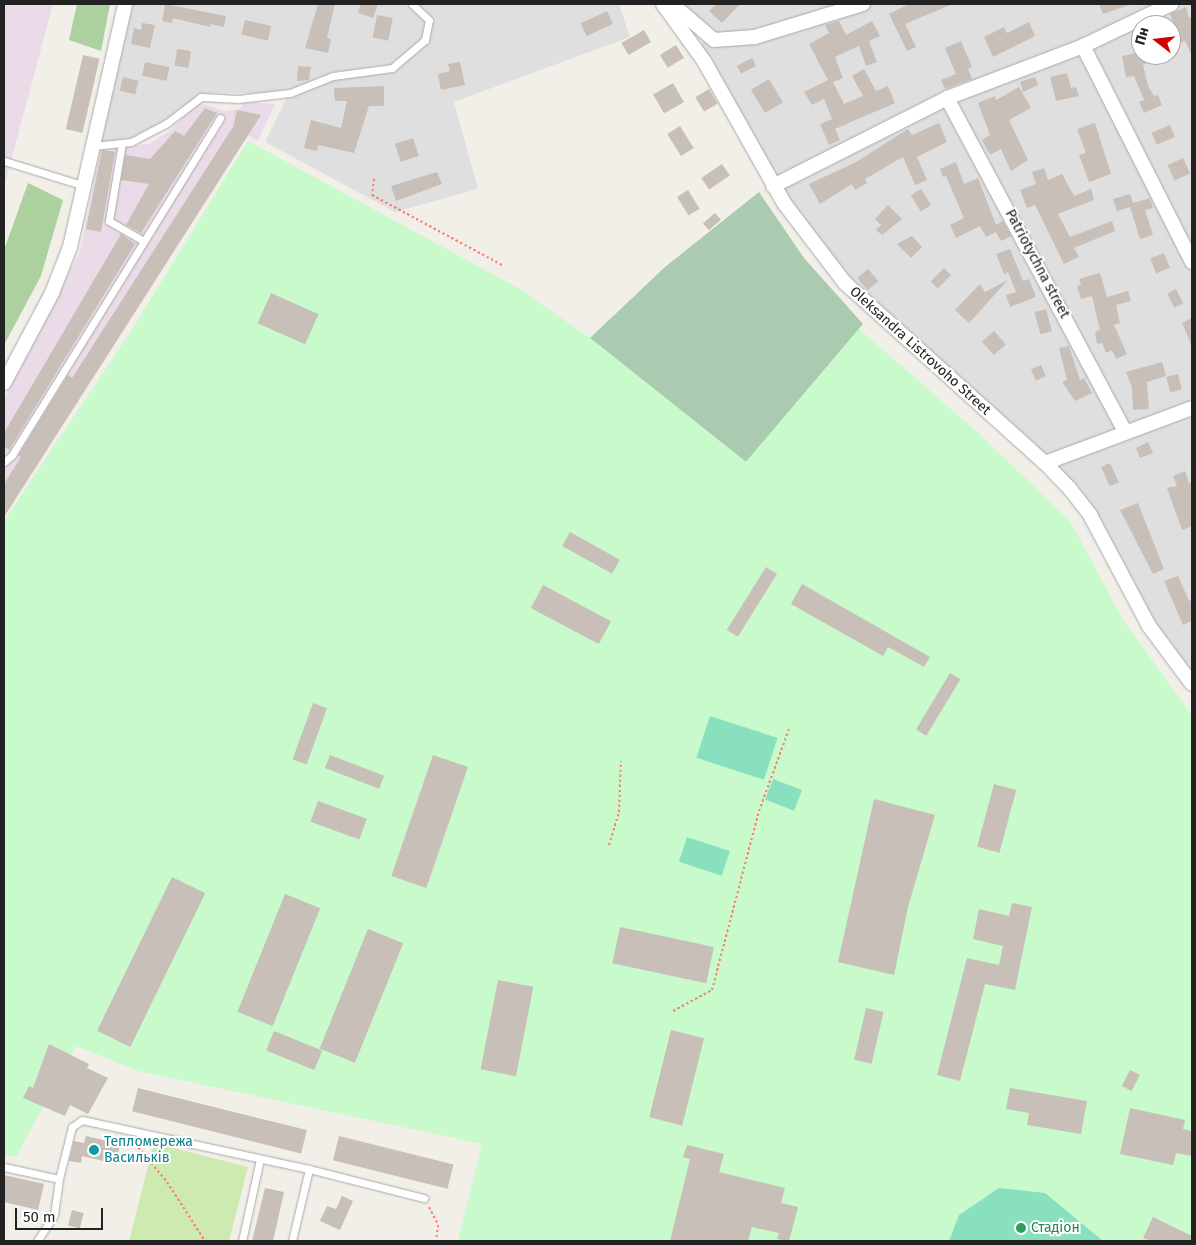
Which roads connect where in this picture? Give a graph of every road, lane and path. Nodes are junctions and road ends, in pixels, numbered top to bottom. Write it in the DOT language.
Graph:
graph roads {
  1 [pos="125,4"];
  2 [pos="412,4"];
  3 [pos="663,4"];
  4 [pos="672,4"];
  5 [pos="863,4"];
  6 [pos="1171,4"];
  7 [pos="714,40"];
  8 [pos="1083,46"];
  9 [pos="704,61"];
  10 [pos="947,98"];
  11 [pos="220,118"];
  12 [pos="122,143"];
  13 [pos="93,146"];
  14 [pos="4,161"];
  15 [pos="374,179"];
  16 [pos="86,186"];
  17 [pos="773,186"];
  18 [pos="143,242"];
  19 [pos="1192,262"];
  20 [pos="502,265"];
  21 [pos="4,383"];
  22 [pos="1192,408"];
  23 [pos="1125,432"];
  24 [pos="4,462"];
  25 [pos="1045,463"];
  26 [pos="1192,684"];
  27 [pos="789,729"];
  28 [pos="621,760"];
  29 [pos="609,845"];
  30 [pos="673,1010"];
  31 [pos="123,1129"];
  32 [pos="260,1159"];
  33 [pos="4,1167"];
  34 [pos="310,1170"];
  35 [pos="59,1179"];
  36 [pos="424,1198"];
  37 [pos="37,1241"];
  38 [pos="205,1241"];
  39 [pos="242,1241"];
  40 [pos="292,1241"];
  41 [pos="436,1241"];
  1 -- 13 [label="street"];
  2 -- 12 [label="lane"];
  3 -- 9 [label="street, Oleksandra Listrovoho Street"];
  4 -- 7 [label="street"];
  5 -- 7 [label="street"];
  6 -- 8 [label="street"];
  7 -- 9 [label="street"];
  8 -- 10 [label="street"];
  8 -- 19 [label="street"];
  9 -- 17 [label="street, Oleksandra Listrovoho Street"];
  10 -- 17 [label="street"];
  10 -- 23 [label="street, Patriotychna street"];
  11 -- 18 [label="lane"];
  12 -- 13 [label="lane"];
  12 -- 18 [label="lane"];
  13 -- 16 [label="street"];
  14 -- 16 [label="lane"];
  15 -- 20 [label="path"];
  16 -- 21 [label="street"];
  17 -- 25 [label="street, Oleksandra Listrovoho Street"];
  18 -- 24 [label="lane"];
  22 -- 23 [label="street"];
  23 -- 25 [label="street"];
  25 -- 26 [label="street, Oleksandra Listrovoho Street"];
  27 -- 30 [label="path"];
  28 -- 29 [label="path"];
  31 -- 32 [label="lane"];
  31 -- 35 [label="lane"];
  31 -- 38 [label="path"];
  32 -- 34 [label="lane"];
  32 -- 39 [label="lane"];
  33 -- 35 [label="lane"];
  34 -- 36 [label="lane"];
  34 -- 40 [label="lane"];
  35 -- 37 [label="lane"];
  36 -- 41 [label="path"];
}
